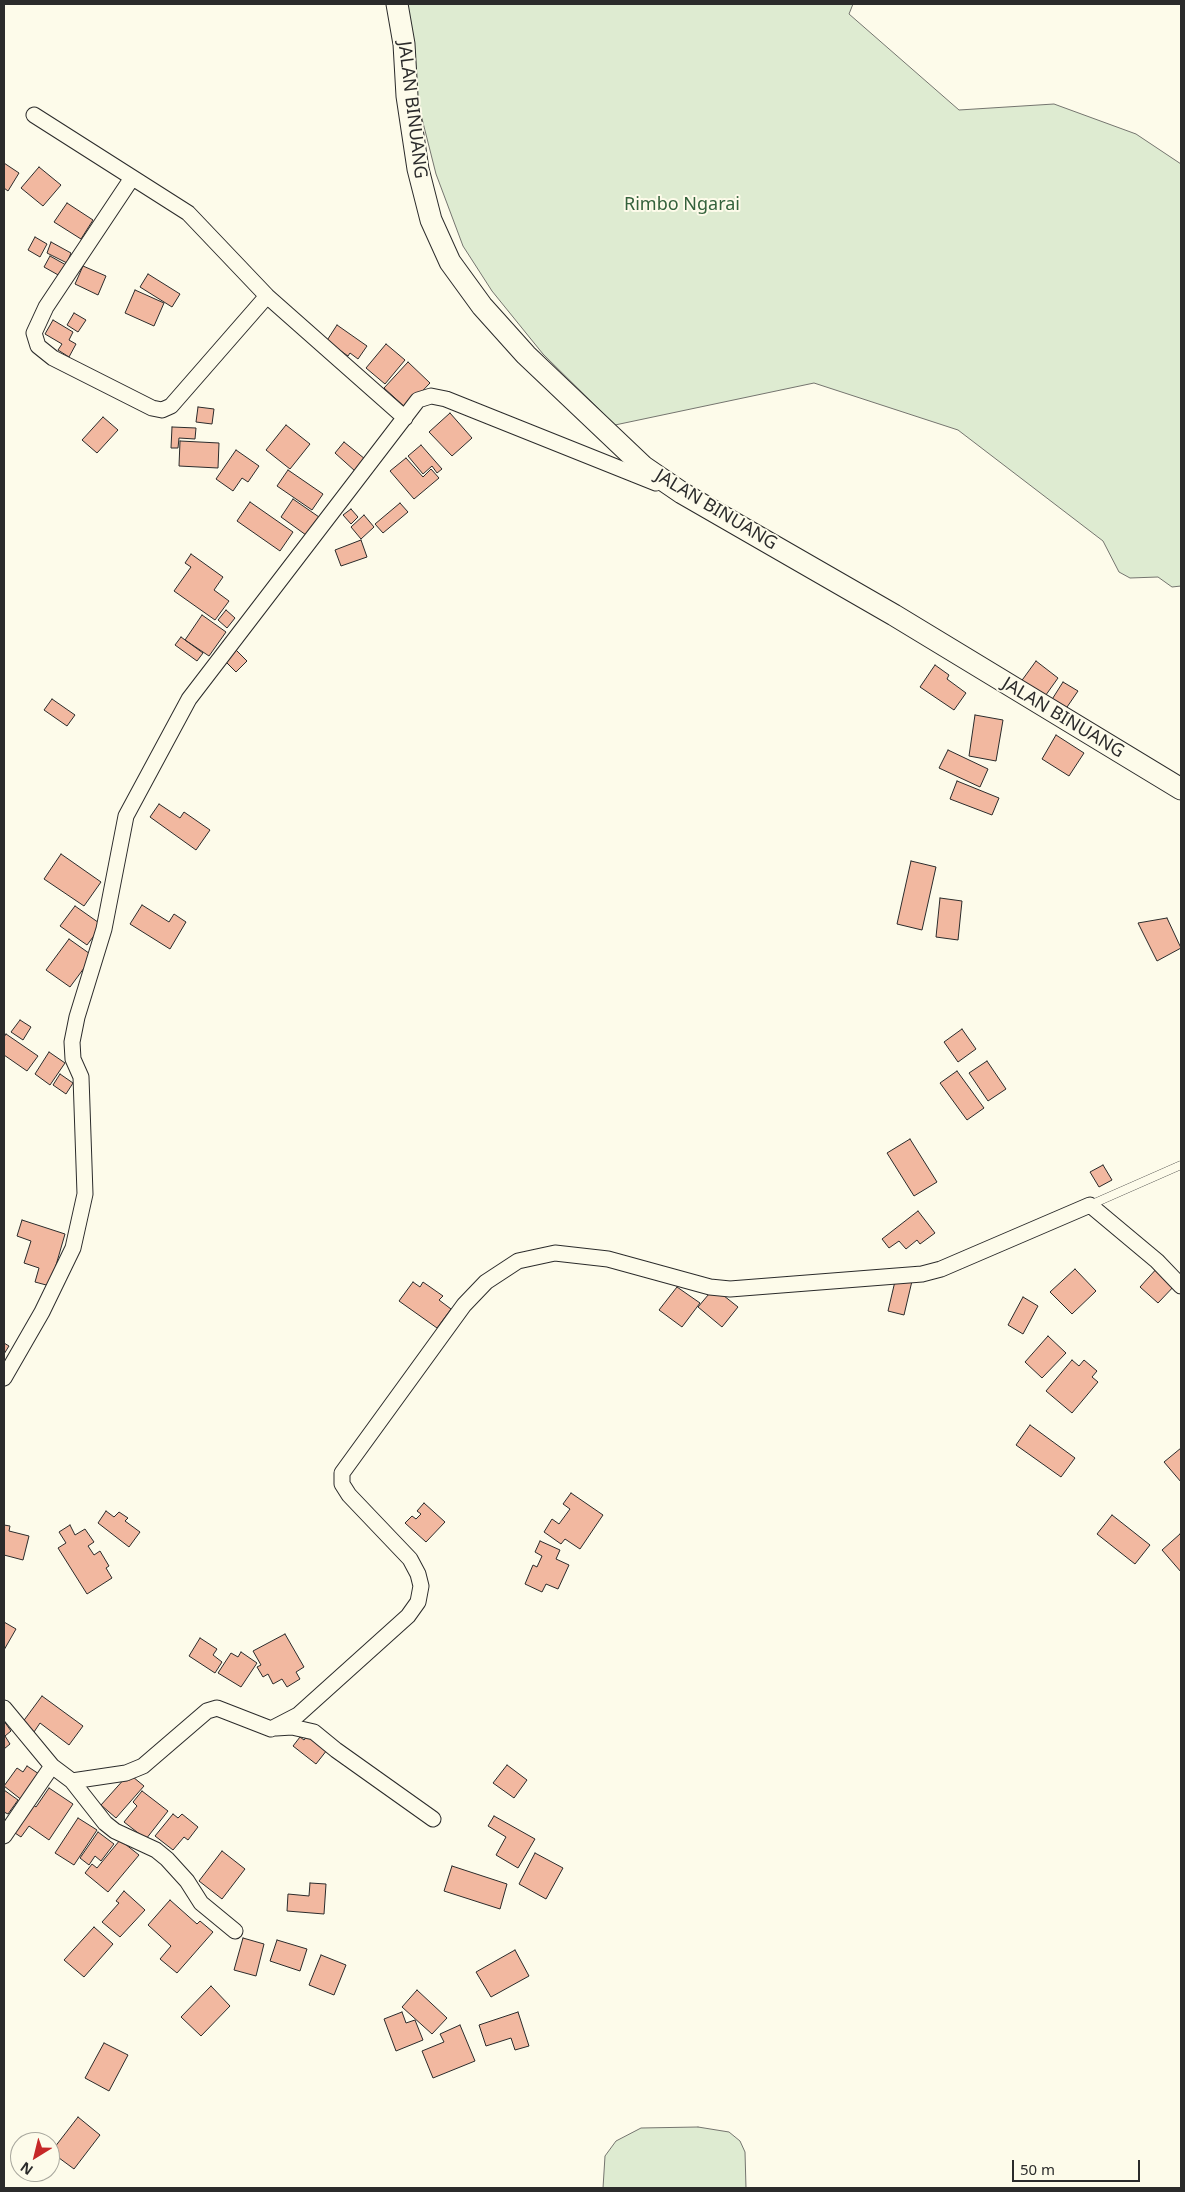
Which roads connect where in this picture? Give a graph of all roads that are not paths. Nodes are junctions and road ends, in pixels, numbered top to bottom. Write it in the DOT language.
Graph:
graph roads {
  1 [pos="397,4"];
  2 [pos="34,115"];
  3 [pos="132,178"];
  4 [pos="266,296"];
  5 [pos="405,418"];
  6 [pos="682,493"];
  7 [pos="1181,789"];
  8 [pos="1181,1165"];
  9 [pos="1090,1206"];
  10 [pos="1181,1286"];
  11 [pos="4,1378"];
  12 [pos="4,1708"];
  13 [pos="272,1728"];
  14 [pos="52,1766"];
  15 [pos="72,1781"];
  16 [pos="433,1819"];
  17 [pos="4,1836"];
  18 [pos="235,1931"];
  1 -- 6 [label="main road, JALAN BINUANG"];
  2 -- 3 [label="street"];
  3 -- 4 [label="street"];
  3 -- 4 [label="street"];
  4 -- 5 [label="street"];
  5 -- 6 [label="street"];
  5 -- 11 [label="street"];
  6 -- 7 [label="main road, JALAN BINUANG"];
  8 -- 9 [label="lane"];
  9 -- 10 [label="street"];
  9 -- 13 [label="street"];
  12 -- 14 [label="street"];
  13 -- 15 [label="street"];
  13 -- 16 [label="street"];
  14 -- 15 [label="street"];
  14 -- 17 [label="street"];
  15 -- 18 [label="street"];
}
